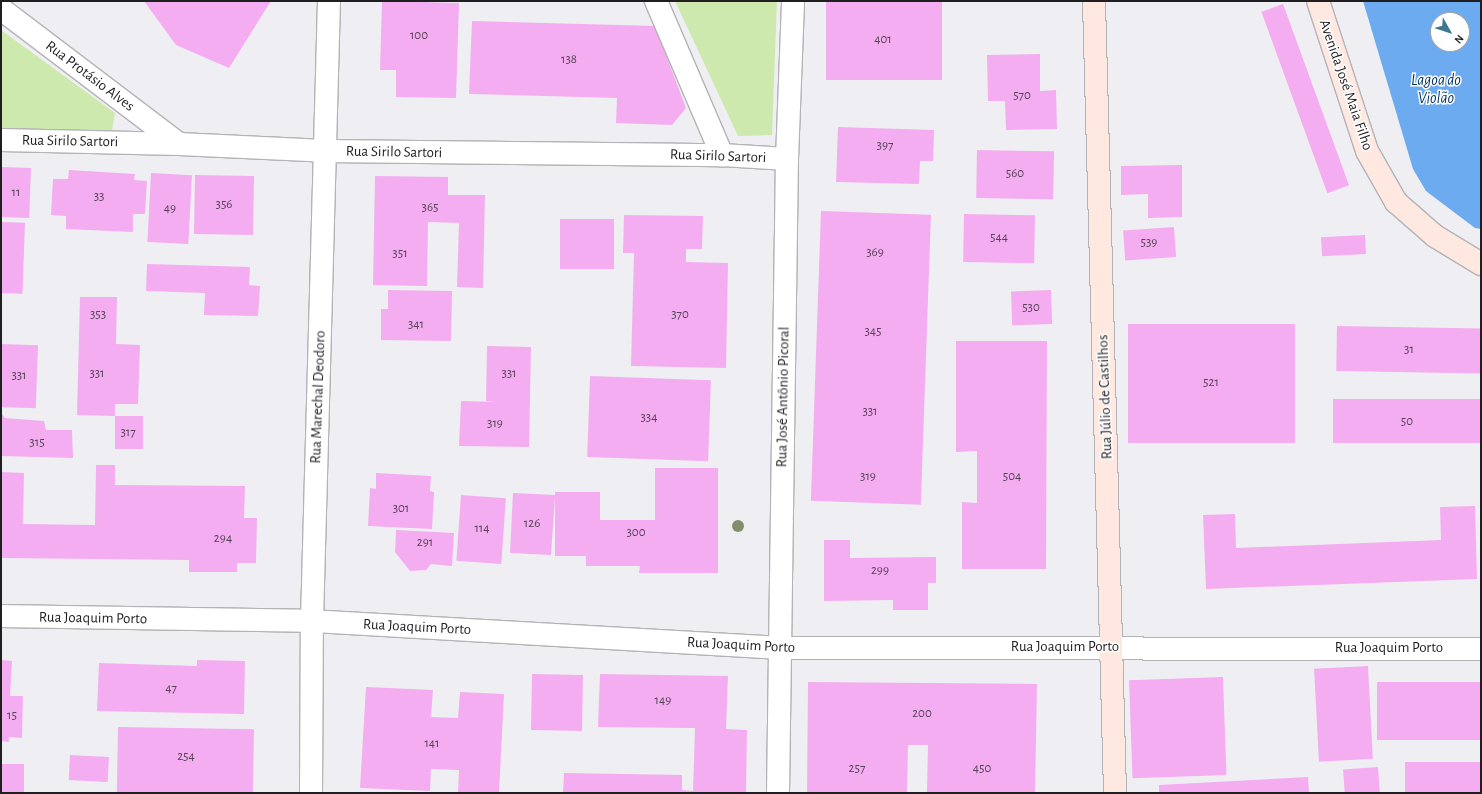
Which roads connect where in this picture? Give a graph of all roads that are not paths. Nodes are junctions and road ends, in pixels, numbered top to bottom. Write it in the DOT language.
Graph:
graph roads {
  1 [pos="329,1"];
  2 [pos="656,1"];
  3 [pos="793,1"];
  4 [pos="1094,1"];
  5 [pos="1318,1"];
  6 [pos="1,9"];
  7 [pos="1,140"];
  8 [pos="179,144"];
  9 [pos="325,151"];
  10 [pos="722,155"];
  11 [pos="787,159"];
  12 [pos="1481,264"];
  13 [pos="1,616"];
  14 [pos="312,621"];
  15 [pos="1112,646"];
  16 [pos="779,648"];
  17 [pos="1481,648"];
  18 [pos="311,793"];
  19 [pos="778,793"];
  20 [pos="1115,793"];
  1 -- 9 [label="street, Rua Marechal Deodoro"];
  2 -- 10 [label="street"];
  3 -- 11 [label="street, Rua José Antônio Picoral"];
  4 -- 15 [label="street, Rua Júlio de Castilhos"];
  5 -- 12 [label="street, Avenida José Maia Filho"];
  6 -- 8 [label="street, Rua Protásio Alves"];
  7 -- 8 [label="street, Rua Sirilo Sartori"];
  8 -- 9 [label="street, Rua Sirilo Sartori"];
  9 -- 10 [label="street, Rua Sirilo Sartori"];
  9 -- 14 [label="street, Rua Marechal Deodoro"];
  10 -- 11 [label="street, Rua Sirilo Sartori"];
  11 -- 16 [label="street, Rua José Antônio Picoral"];
  13 -- 14 [label="street, Rua Joaquim Porto"];
  14 -- 16 [label="street, Rua Joaquim Porto"];
  14 -- 18 [label="street, Rua Marechal Deodoro"];
  15 -- 16 [label="street, Rua Joaquim Porto"];
  15 -- 17 [label="street, Rua Joaquim Porto"];
  15 -- 20 [label="street, Rua Júlio de Castilhos"];
  16 -- 19 [label="street, Rua José Antônio Picoral"];
}
